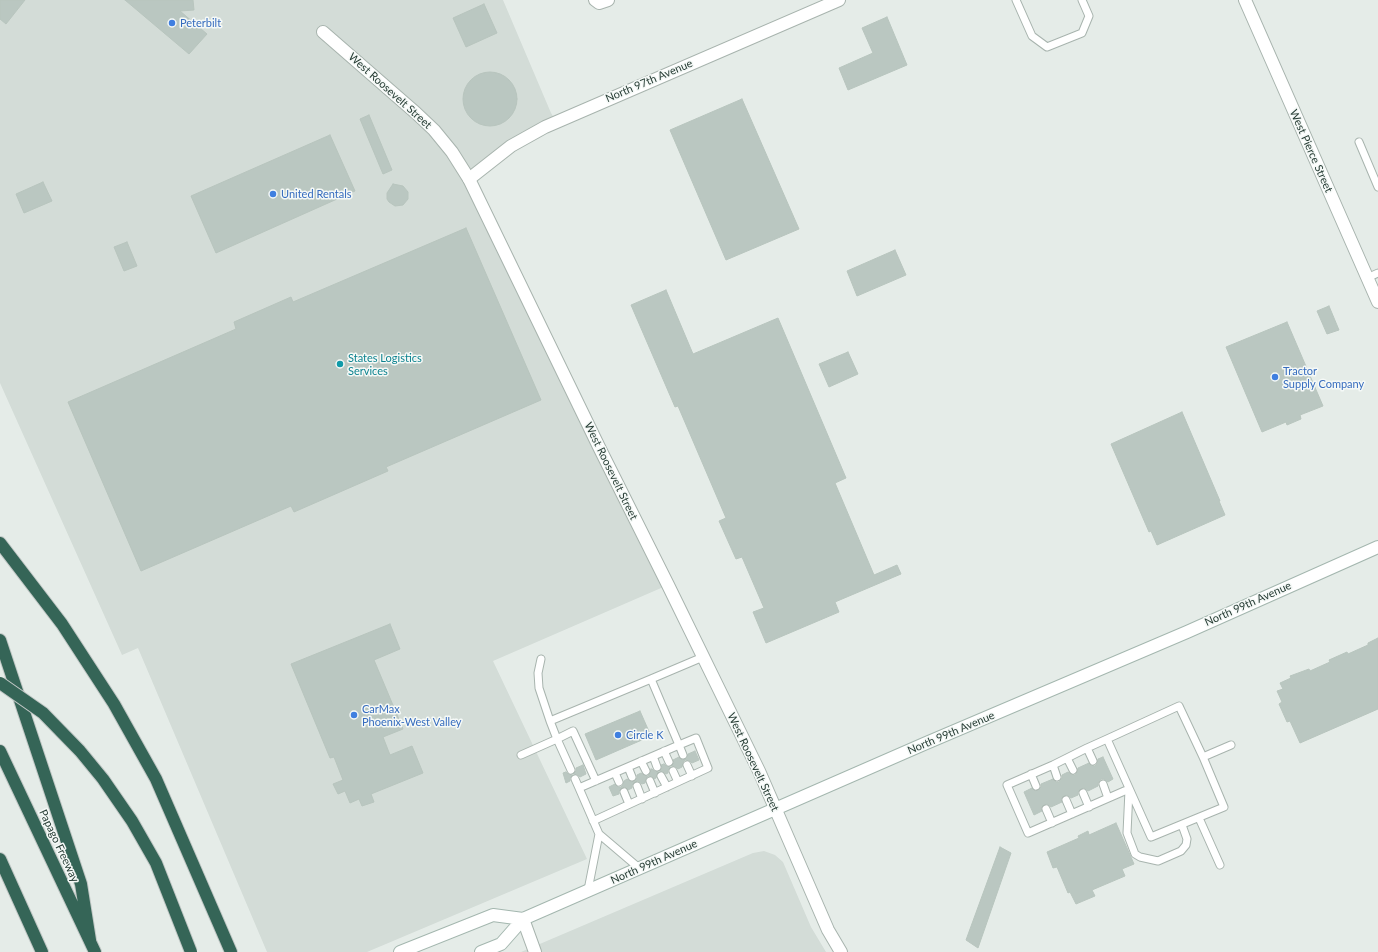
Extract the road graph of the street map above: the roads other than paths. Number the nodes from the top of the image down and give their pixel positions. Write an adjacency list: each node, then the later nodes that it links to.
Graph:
1 (595, 0): 2 (street)
2 (608, 0)
3 (839, 0): 9 (street, North 97th Avenue)
4 (1016, 0): 5 (lane)
5 (1082, 0)
6 (1245, 0): 11 (street, West Pierce Street)
7 (323, 32): 9 (street, West Roosevelt Street)
8 (1359, 142): 10 (lane)
9 (469, 179): 16 (street, West Roosevelt Street)
10 (1378, 187)
11 (1373, 276): 12 (street, West Pierce Street)
12 (1378, 302)
13 (0, 543): 86 (highway)
14 (1378, 547): 69 (street, North 99th Avenue)
15 (0, 640): 82 (highway)
16 (703, 657): 18 (lane); 69 (street, West Roosevelt Street)
17 (541, 659): 20 (lane)
18 (651, 679): 20 (lane); 23 (lane)
19 (0, 683): 85 (highway, bridge)
20 (550, 721): 21 (lane)
21 (556, 739): 28 (lane); 40 (lane); 51 (lane)
22 (1107, 739): 25 (lane); 31 (lane); 60 (lane)
23 (679, 745): 26 (lane); 30 (lane); 47 (lane)
24 (1231, 745): 31 (lane)
25 (1087, 748): 32 (lane); 34 (lane)
26 (664, 751): 29 (lane); 35 (lane)
27 (0, 752): 82 (highway, Papago Freeway)
28 (521, 755)
29 (653, 756): 33 (lane); 38 (lane)
30 (683, 756)
31 (1203, 757): 72 (lane)
32 (1067, 758): 37 (lane); 41 (lane)
33 (641, 761): 39 (lane); 42 (lane)
34 (1093, 761)
35 (668, 762)
36 (687, 765): 47 (lane)
37 (1053, 765): 45 (lane); 49 (lane)
38 (657, 766)
39 (628, 767): 44 (lane); 48 (lane)
40 (571, 770)
41 (1073, 770)
42 (646, 771)
43 (673, 771): 54 (lane)
44 (615, 773): 51 (lane); 53 (lane)
45 (1031, 774): 57 (lane); 74 (lane)
46 (661, 776): 58 (lane)
47 (692, 776): 54 (lane)
48 (632, 777)
49 (1057, 777)
50 (575, 779): 59 (lane)
51 (596, 781): 59 (lane)
52 (650, 781): 62 (lane)
53 (619, 782)
54 (678, 782): 58 (lane)
55 (1103, 784): 64 (lane)
56 (637, 786): 65 (lane)
57 (1036, 786)
58 (667, 787): 62 (lane)
59 (579, 788): 73 (lane)
60 (1129, 789): 64 (lane); 75 (lane); 75 (lane)
61 (624, 792): 67 (lane)
62 (655, 792): 65 (lane)
63 (1083, 793): 68 (lane)
64 (1108, 798): 68 (lane)
65 (642, 799): 67 (lane)
66 (1066, 800): 71 (lane)
67 (629, 804): 73 (lane)
68 (1089, 807): 71 (lane)
69 (775, 809): 79 (street, North 99th Avenue); 90 (street, West Roosevelt Street)
70 (1046, 809): 74 (lane)
71 (1072, 814): 74 (lane)
72 (1199, 818): 75 (lane); 78 (lane)
73 (593, 821): 76 (lane)
74 (1052, 823)
75 (1182, 825)
76 (599, 834): 79 (lane); 80 (lane)
77 (0, 859): 83 (highway)
78 (1220, 865)
79 (639, 868): 80 (street, North 99th Avenue)
80 (588, 890): 81 (street, North 99th Avenue)
81 (523, 919): 87 (street); 88 (street, North 99th Avenue); 89 (street)
82 (90, 940): 84 (highway, Papago Freeway)
83 (42, 952)
84 (95, 952)
85 (191, 952)
86 (231, 952)
87 (400, 952)
88 (481, 952)
89 (535, 952)
90 (841, 952)

